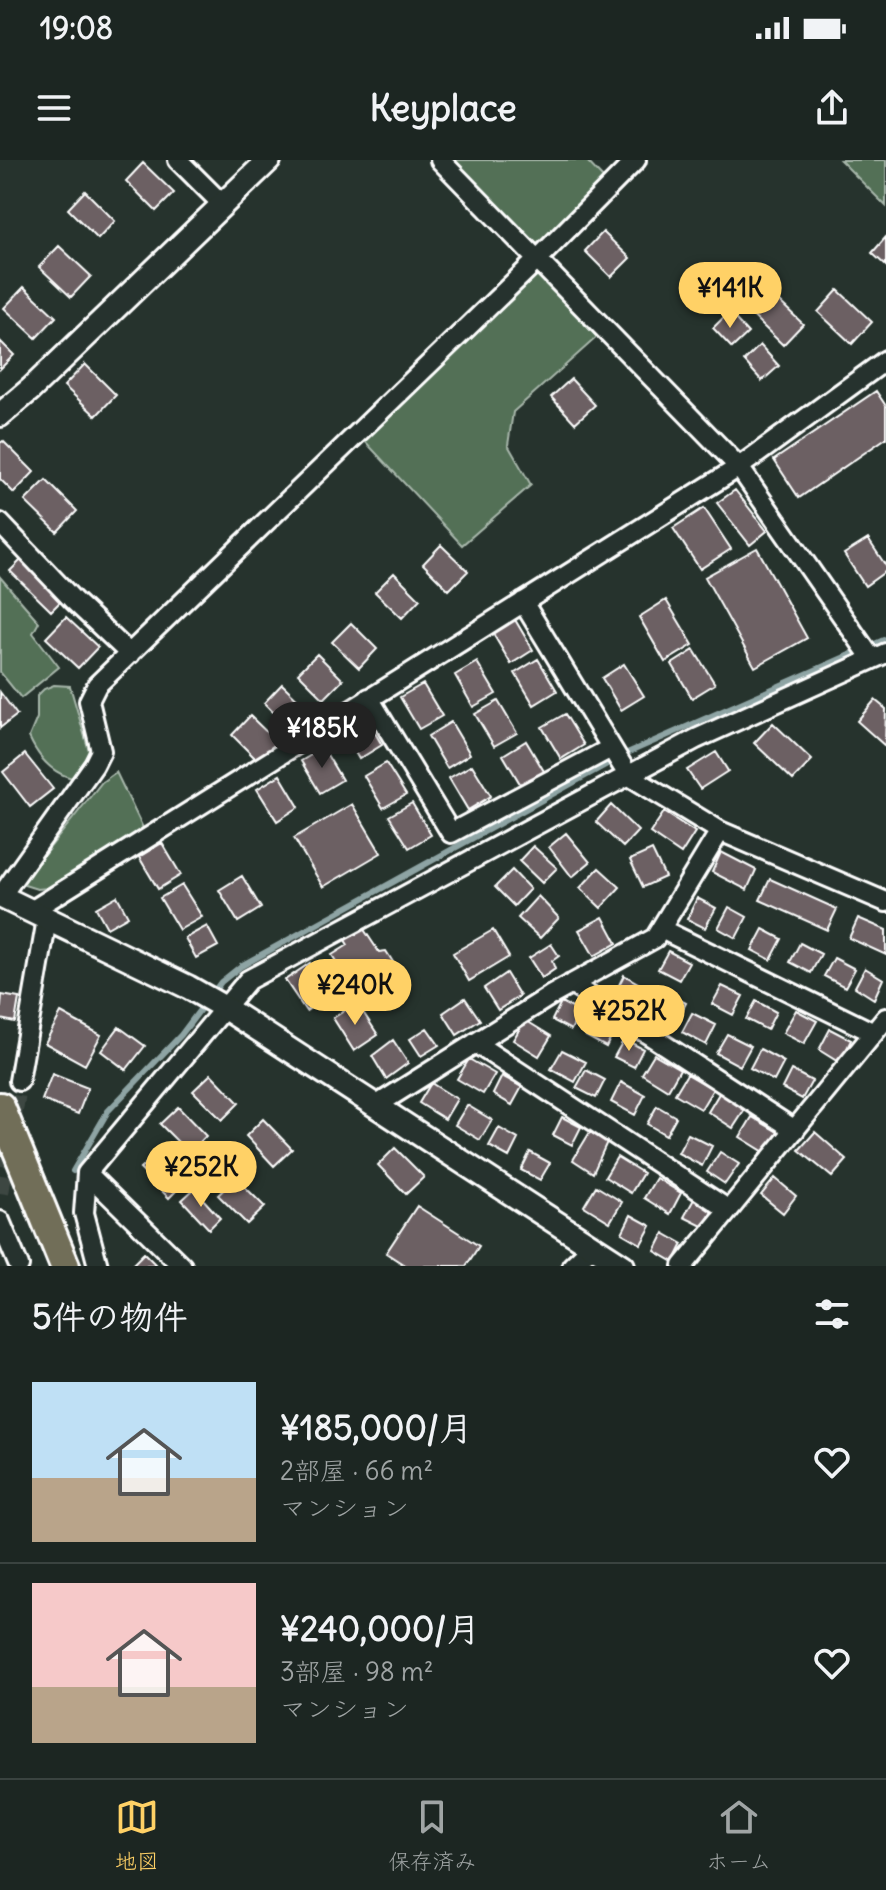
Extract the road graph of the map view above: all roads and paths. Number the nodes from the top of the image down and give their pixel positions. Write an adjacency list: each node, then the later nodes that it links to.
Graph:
1 (178, 160): 5 (street)
2 (269, 160): 5 (street)
3 (440, 160): 6 (street)
4 (636, 160): 6 (street)
5 (223, 205): 8 (street)
6 (536, 261): 9 (street); 12 (street)
7 (886, 360): 9 (street)
8 (0, 415)
9 (739, 467): 11 (street); 13 (street)
10 (0, 523): 12 (street)
11 (523, 602): 14 (street); 15 (street)
12 (130, 654): 18 (street)
13 (879, 656): 16 (street)
14 (369, 698): 15 (street); 20 (street)
15 (611, 748): 16 (street)
16 (628, 775): 17 (street); 23 (street)
17 (720, 831): 19 (street); 21 (street)
18 (0, 896): 20 (street)
19 (884, 900)
20 (39, 915): 23 (street); 26 (street)
21 (661, 929): 22 (street); 24 (street)
22 (571, 984): 25 (street); 29 (street)
23 (225, 1008): 27 (street); 30 (street)
24 (880, 1026): 29 (street)
25 (475, 1043): 27 (street); 31 (street)
26 (19, 1081)
27 (377, 1105): 33 (street)
28 (0, 1107): 35 (main road)
29 (795, 1130): 31 (street)
30 (87, 1173): 36 (street); 37 (street)
31 (729, 1210): 40 (street)
32 (0, 1221): 34 (street)
33 (592, 1247): 38 (street); 39 (street)
34 (19, 1266)
35 (65, 1266)
36 (98, 1266)
37 (182, 1266)
38 (572, 1266)
39 (623, 1266)
40 (683, 1266)

